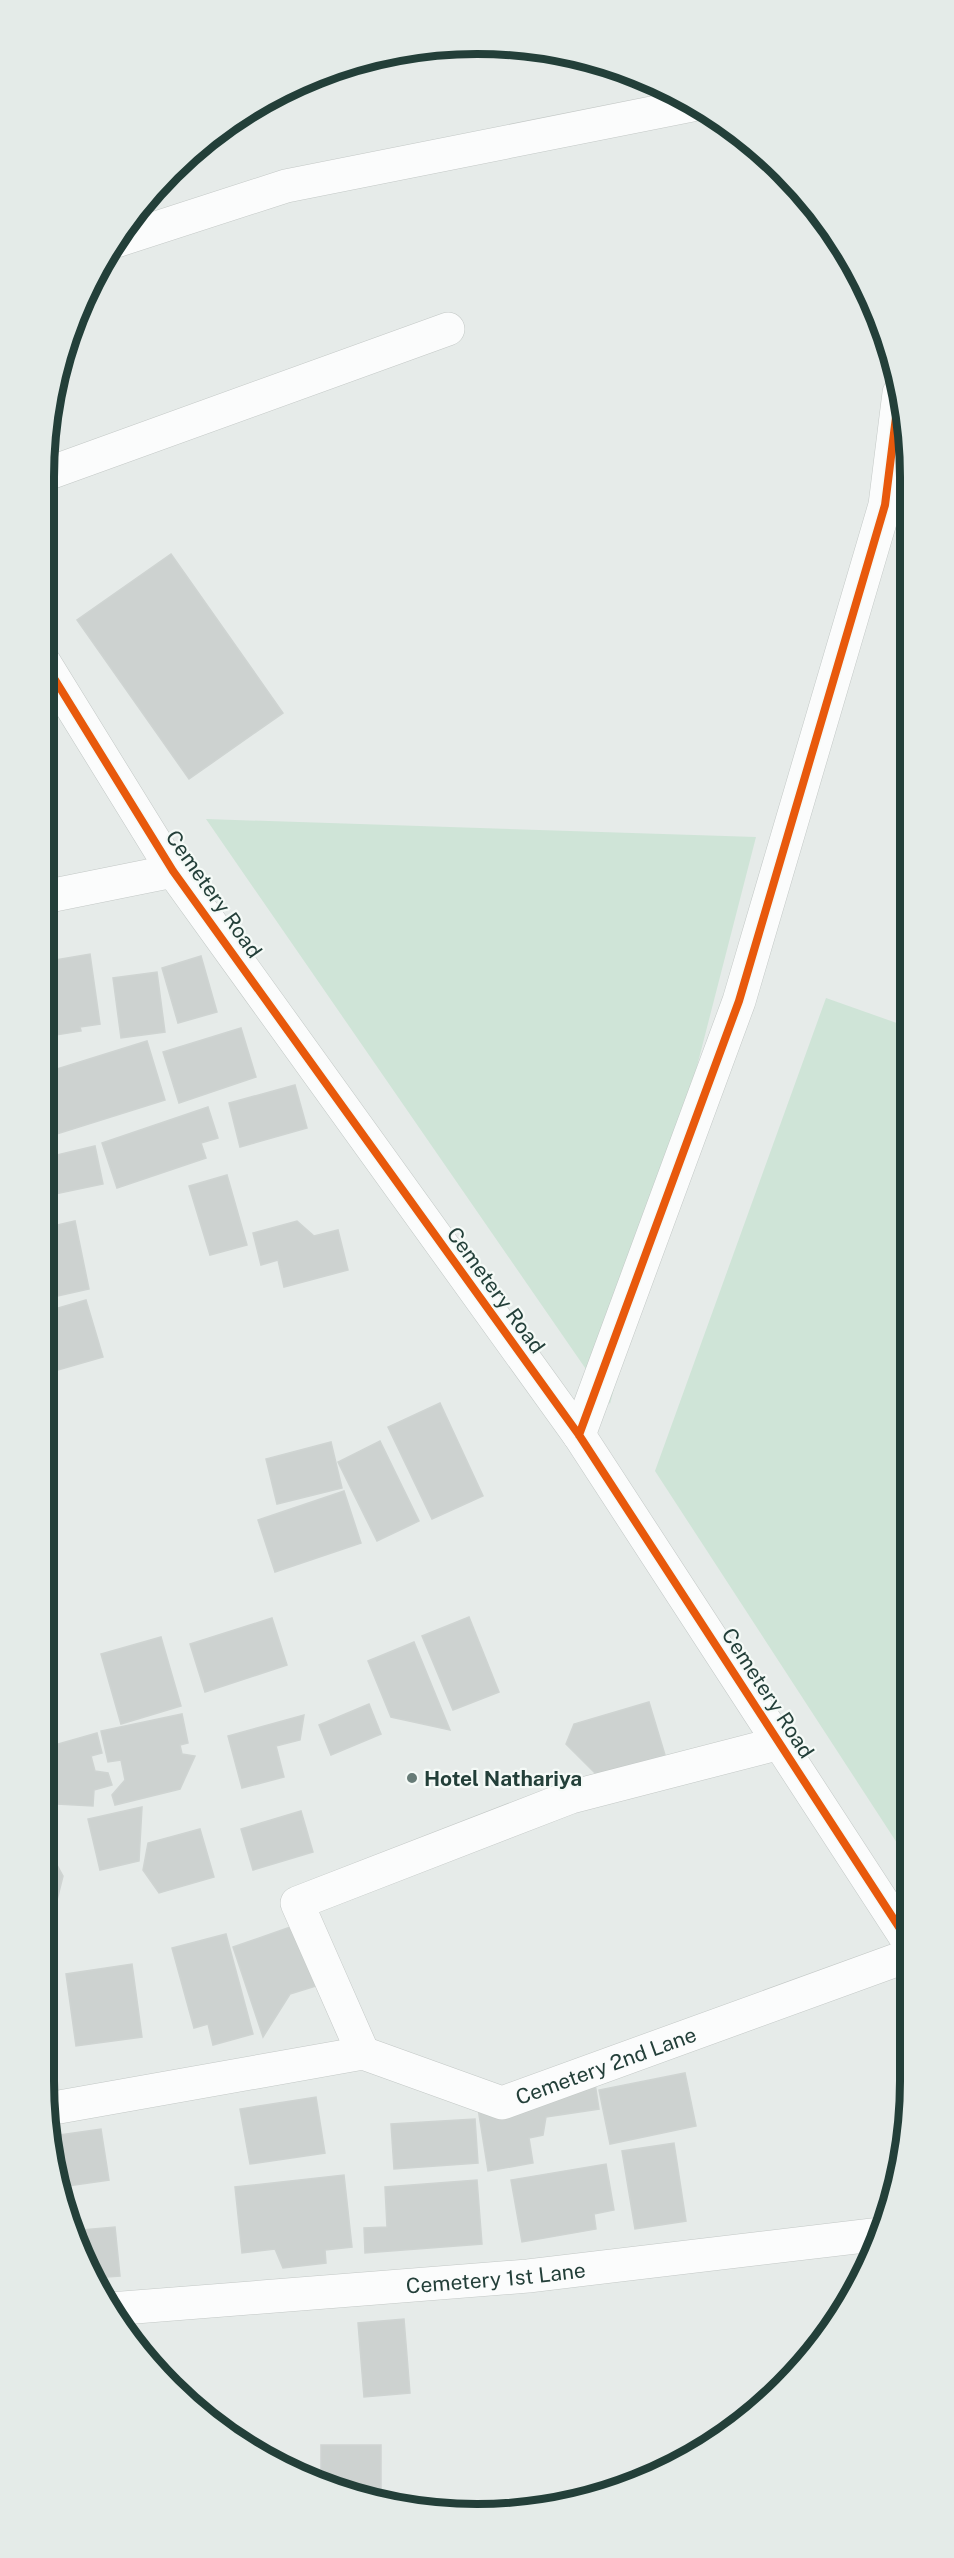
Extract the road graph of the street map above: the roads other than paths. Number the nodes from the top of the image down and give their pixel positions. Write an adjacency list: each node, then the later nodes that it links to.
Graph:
1 (681, 107): 2 (street)
2 (129, 237)
3 (448, 329): 5 (street)
4 (898, 439): 6 (street)
5 (54, 472)
6 (896, 513): 10 (street)
7 (54, 678): 8 (street, Cemetery Road)
8 (173, 871): 9 (street); 10 (street, Cemetery Road)
9 (54, 895)
10 (579, 1436): 11 (street, Cemetery Road)
11 (780, 1743): 12 (street, Cemetery Road); 14 (street)
12 (900, 1929)
13 (900, 1959): 14 (street, Cemetery 2nd Lane)
14 (363, 2053): 15 (street, Cemetery 2nd Lane)
15 (55, 2108)
16 (871, 2235): 17 (street, Cemetery 1st Lane)
17 (120, 2308)

